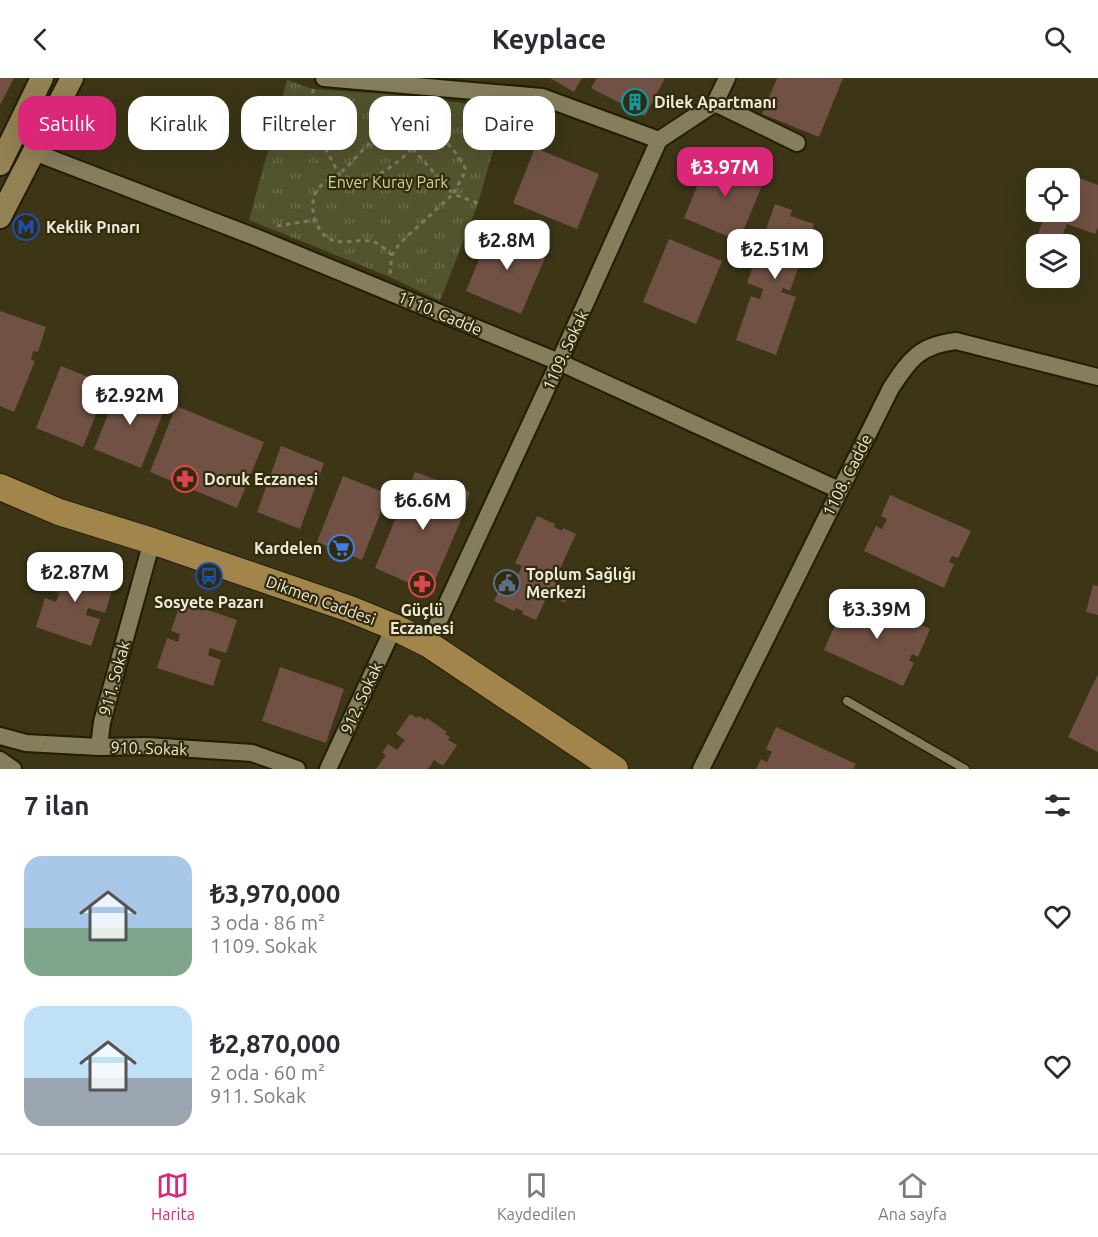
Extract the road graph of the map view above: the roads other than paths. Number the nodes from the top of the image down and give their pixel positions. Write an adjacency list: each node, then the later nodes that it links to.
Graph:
1 (42, 78): 8 (main road)
2 (72, 78): 10 (main road)
3 (727, 78): 6 (street)
4 (425, 82): 5 (street); 7 (street)
5 (318, 83)
6 (715, 103): 7 (street); 9 (street)
7 (659, 140): 13 (street, 1109. Sokak)
8 (12, 142): 10 (main road); 11 (main road)
9 (797, 143)
10 (34, 152): 12 (main road); 13 (street, 1110. Cadde)
11 (0, 165)
12 (0, 217)
13 (559, 362): 16 (street, 1110. Cadde); 19 (street, 1109. Sokak)
14 (1098, 377): 16 (street, 1108. Cadde)
15 (0, 487): 17 (main road, Dikmen Caddesi)
16 (839, 490): 28 (street, 1108. Cadde)
17 (152, 541): 18 (main road, Dikmen Caddesi); 22 (street, 911. Sokak)
18 (394, 627): 19 (main road, Dikmen Caddesi); 26 (street, 912. Sokak)
19 (428, 644): 27 (main road, Dikmen Caddesi)
20 (847, 701): 29 (lane)
21 (0, 736): 22 (street, 910. Sokak)
22 (99, 747): 25 (street, 910. Sokak)
23 (0, 760): 24 (street)
24 (12, 769)
25 (297, 769)
26 (328, 769)
27 (615, 769)
28 (701, 769)
29 (965, 769)

